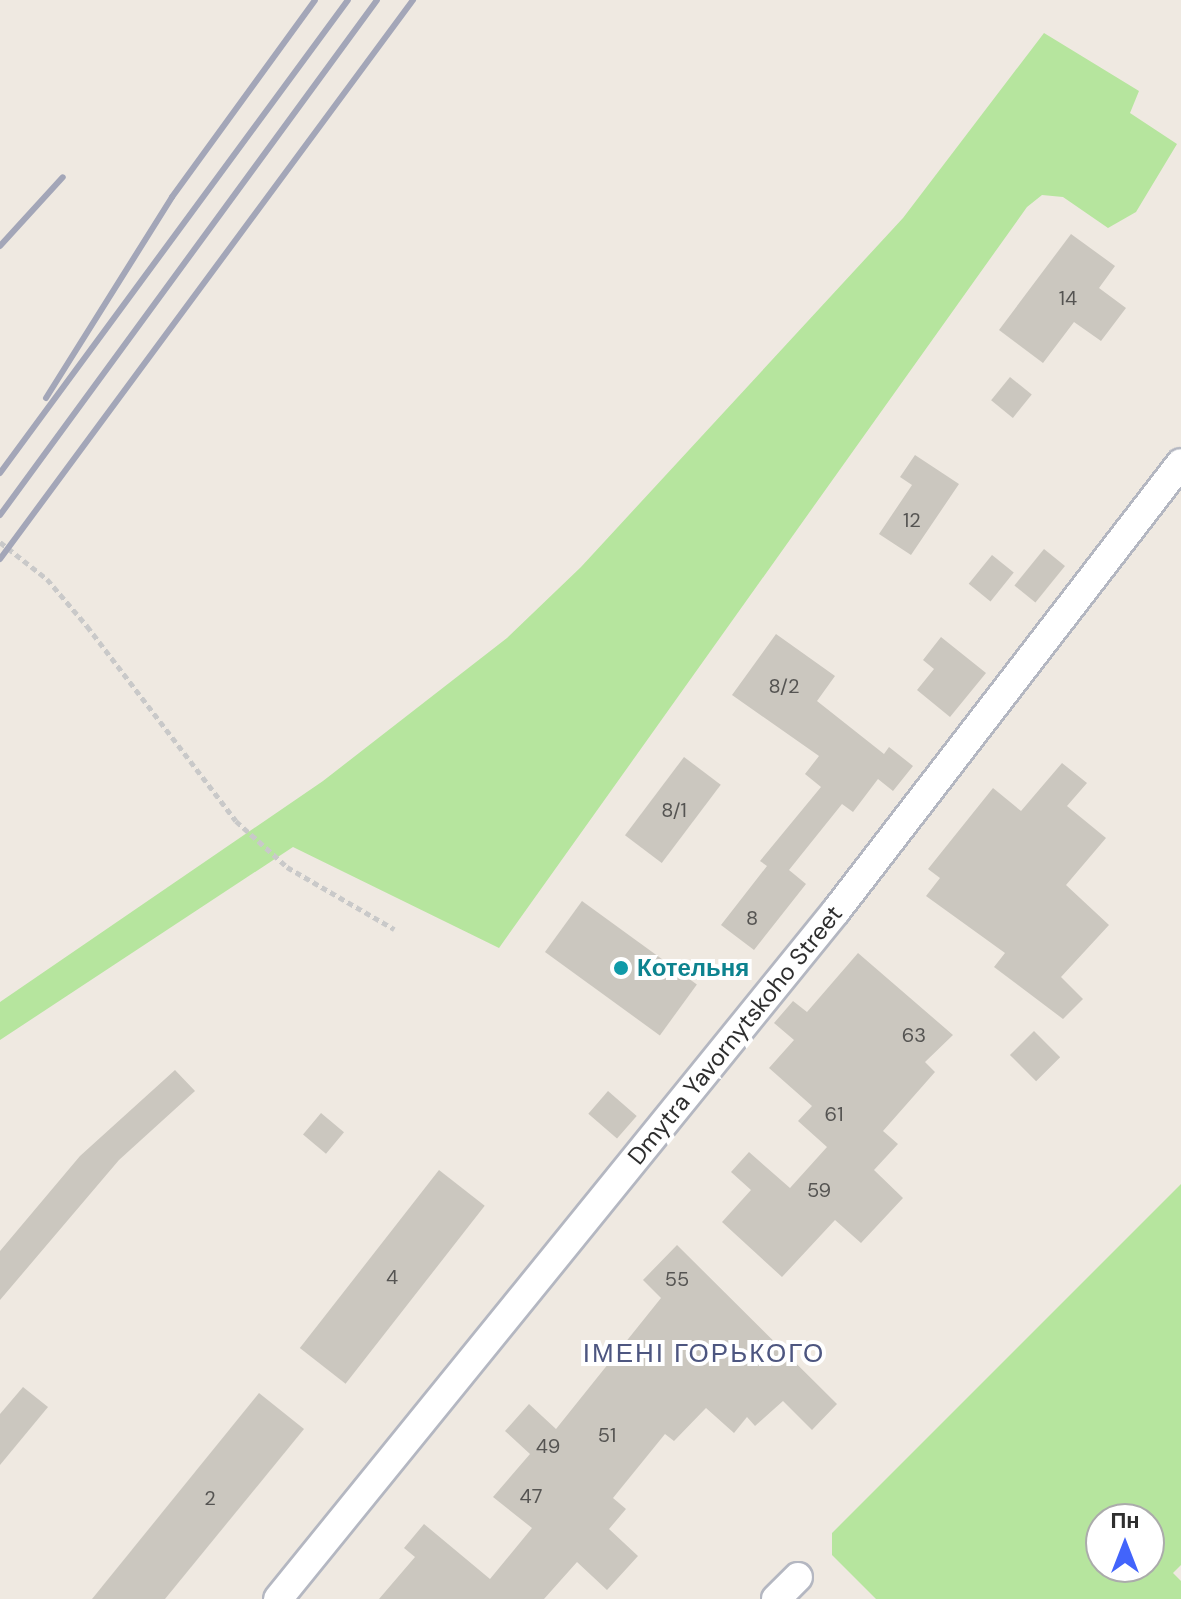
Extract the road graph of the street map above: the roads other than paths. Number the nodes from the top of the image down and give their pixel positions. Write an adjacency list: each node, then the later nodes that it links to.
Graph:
1 (1181, 463): 3 (street, Dmytra Yavornytskoho Street)
2 (798, 1577): 4 (street)
3 (278, 1599)
4 (776, 1599)

